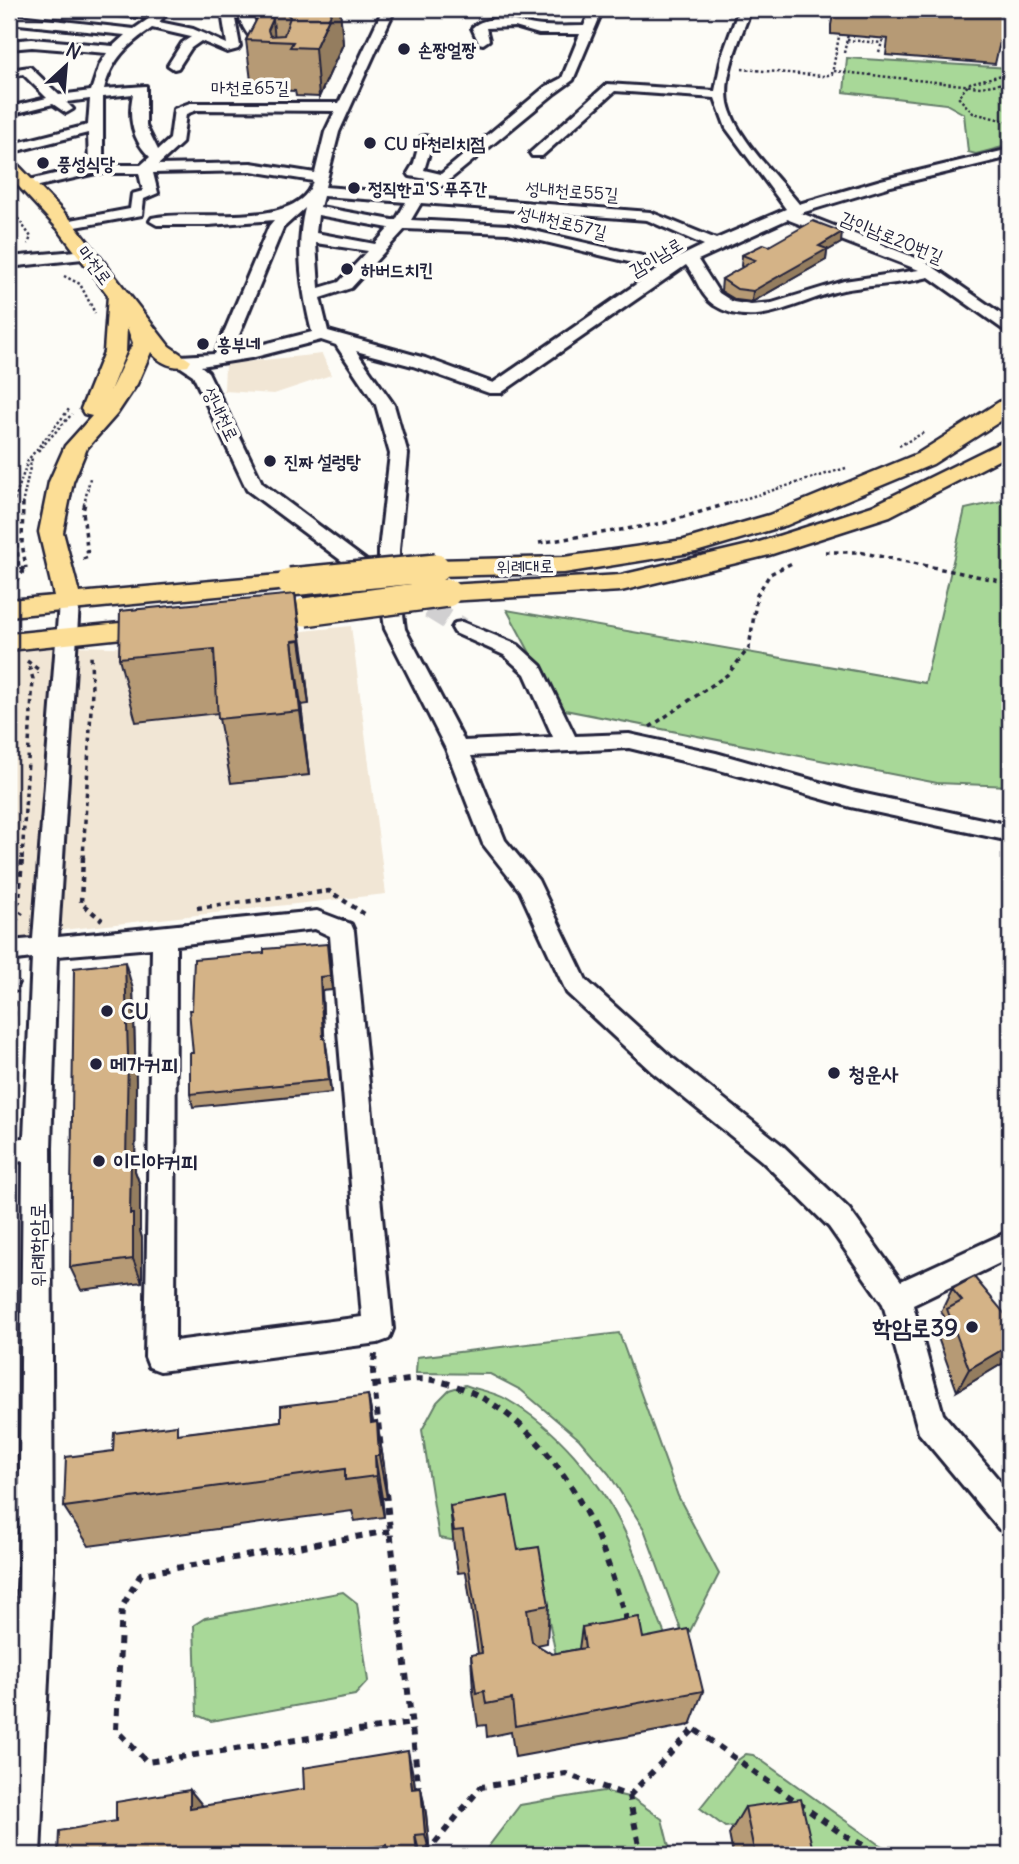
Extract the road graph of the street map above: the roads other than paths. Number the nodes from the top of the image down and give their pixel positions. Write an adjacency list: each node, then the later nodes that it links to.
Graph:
1 (98, 9): 6 (street)
2 (232, 9): 12 (street)
3 (244, 9): 16 (street)
4 (389, 9): 24 (street)
5 (597, 9): 10 (street)
6 (163, 12): 9 (street)
7 (739, 14): 21 (street)
8 (9, 19): 11 (street)
9 (150, 24): 11 (street); 12 (street)
10 (588, 30): 13 (street); 36 (street)
11 (137, 33): 15 (street)
12 (199, 37): 17 (street)
13 (483, 40)
14 (9, 43): 15 (street)
15 (115, 50): 20 (street)
16 (281, 58)
17 (174, 65)
18 (9, 74): 22 (street)
19 (278, 90): 23 (street)
20 (98, 93): 22 (street); 27 (street); 32 (street)
21 (722, 95): 30 (street); 41 (street)
22 (57, 99): 25 (street); 26 (street)
23 (269, 106): 24 (street, 마천로65길); 32 (street, 마천로65길)
24 (344, 107): 38 (street)
25 (9, 111)
26 (68, 112)
27 (94, 127): 29 (street); 34 (street)
28 (426, 140): 36 (street)
29 (9, 149)
30 (537, 153)
31 (1010, 153): 41 (street, 감이남로)
32 (158, 157): 35 (street, 마천로65길)
33 (9, 166): 37 (main road, 마천로)
34 (96, 169): 35 (street); 37 (street)
35 (145, 169): 38 (street, 성내천로55길); 45 (street)
36 (442, 178): 39 (street)
37 (26, 185): 45 (main road, 마천로)
38 (319, 185): 39 (street, 성내천로55길); 40 (street); 42 (street)
39 (418, 200): 44 (street); 47 (street, 성내천로55길)
40 (313, 210): 44 (street, 성내천로57길); 46 (street)
41 (793, 211): 47 (street, 감이남로); 53 (street, 감이남로20번길)
42 (290, 214): 43 (street); 59 (street)
43 (157, 221)
44 (402, 223): 48 (street); 52 (street, 성내천로57길)
45 (65, 225): 49 (main road, 마천로)
46 (310, 237): 48 (street); 54 (street)
47 (716, 245): 50 (street, 감이남로)
48 (380, 248): 54 (street)
49 (87, 255): 51 (street); 55 (main road, 마천로)
50 (688, 259): 52 (street, 감이남로); 53 (street)
51 (9, 262)
52 (671, 267): 58 (street, 감이남로)
53 (932, 272): 56 (street, 감이남로20번길)
54 (311, 296): 57 (street)
55 (125, 304): 60 (main road, 마천로); 64 (main road)
56 (1010, 327)
57 (321, 334): 58 (street); 59 (street, 성내천로)
58 (342, 342): 72 (street)
59 (222, 357): 60 (street, 성내천로)
60 (180, 361): 63 (street, 성내천로)
61 (1010, 405): 64 (main road, 위례대로, bridge)
62 (1010, 445): 66 (main road, 위례대로, bridge)
63 (361, 566)
64 (69, 603): 65 (main road, 위례대로); 69 (street, 위례학암로)
65 (9, 608)
66 (279, 615)
67 (187, 624): 69 (main road)
68 (462, 628): 71 (street)
69 (67, 636): 70 (main road); 75 (street, 위례학암로)
70 (9, 642)
71 (567, 743): 72 (street); 73 (street)
72 (457, 749): 79 (street)
73 (1010, 834)
74 (164, 937): 74 (street); 75 (street)
75 (46, 947): 76 (street); 77 (street, 위례학암로)
76 (9, 951)
77 (23, 1149): 81 (street, 위례학암로)
78 (1010, 1244): 79 (street)
79 (897, 1298): 80 (street)
80 (1010, 1518)
81 (18, 1735): 82 (street, 위례학암로)
82 (21, 1855)

